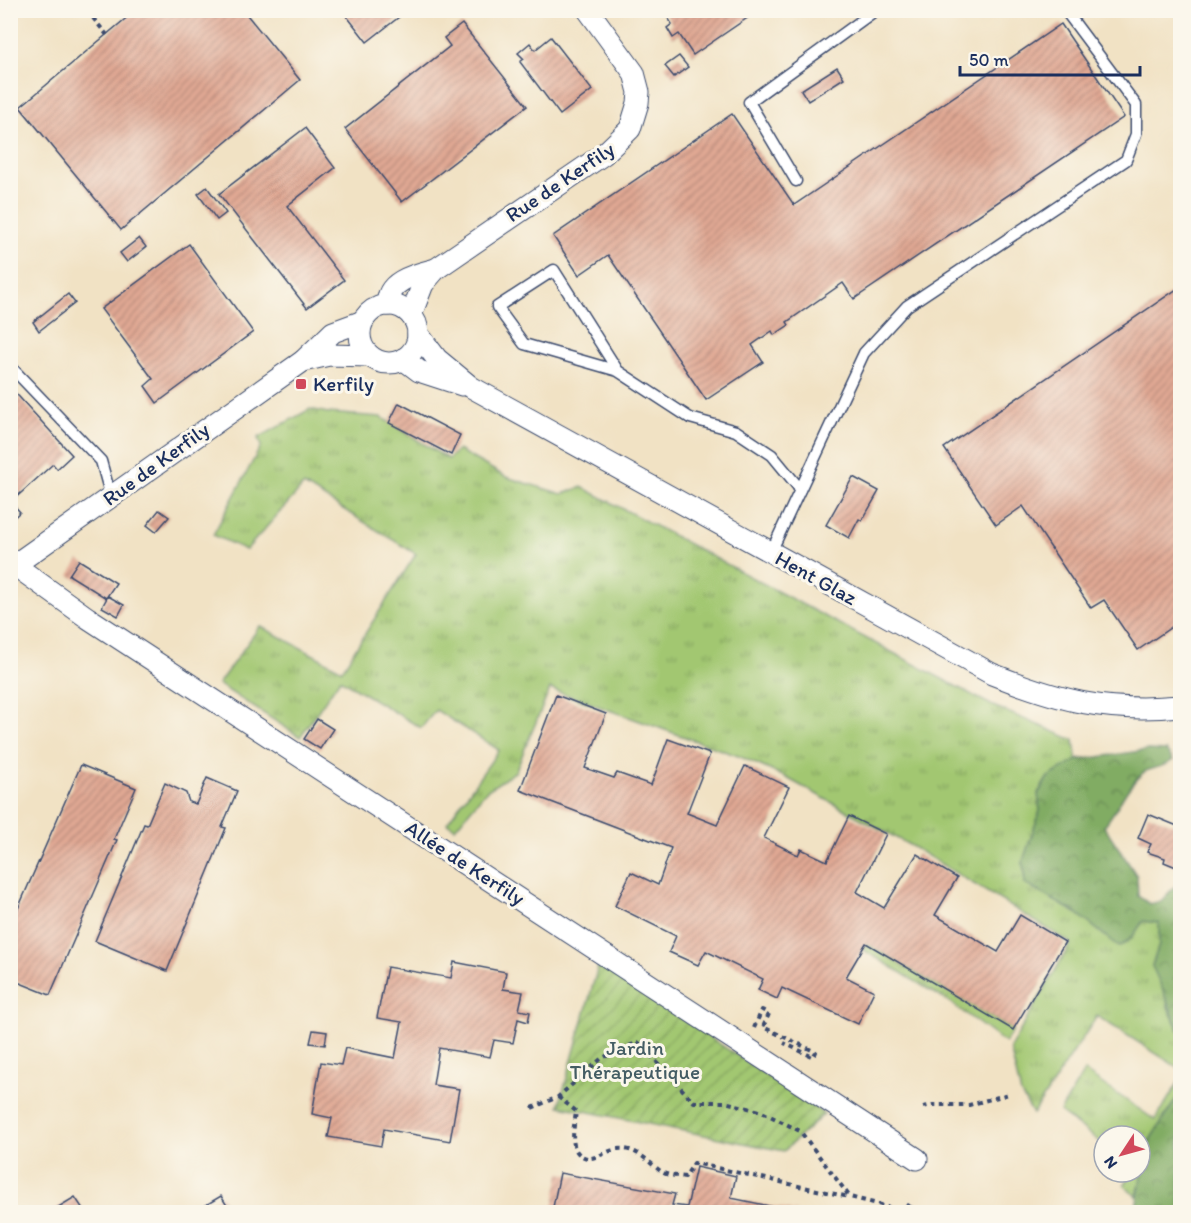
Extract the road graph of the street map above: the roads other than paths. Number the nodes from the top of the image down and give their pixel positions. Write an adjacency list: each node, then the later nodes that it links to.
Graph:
1 (588, 10): 5 (street, Rue de Kerfily)
2 (876, 10): 4 (lane)
3 (1065, 10): 15 (lane)
4 (796, 181)
5 (436, 269): 6 (street, Rue de Kerfily); 8 (street, Rue de Kerfily)
6 (387, 305): 7 (street); 8 (street)
7 (363, 321): 9 (street); 11 (street, Rue de Kerfily)
8 (414, 324): 10 (street); 14 (street, Hent Glaz)
9 (370, 356): 10 (street); 11 (street, Rue de Kerfily)
10 (403, 359): 14 (street, Hent Glaz)
11 (303, 361): 16 (street, Rue de Kerfily)
12 (10, 366): 16 (lane)
13 (618, 371): 13 (lane); 15 (lane)
14 (471, 387): 17 (street, Hent Glaz)
15 (800, 489): 17 (lane)
16 (111, 496): 18 (street, Rue de Kerfily)
17 (771, 552): 19 (street, Hent Glaz)
18 (12, 565): 20 (street, Allée de Kerfily)
19 (1180, 706)
20 (917, 1158)

